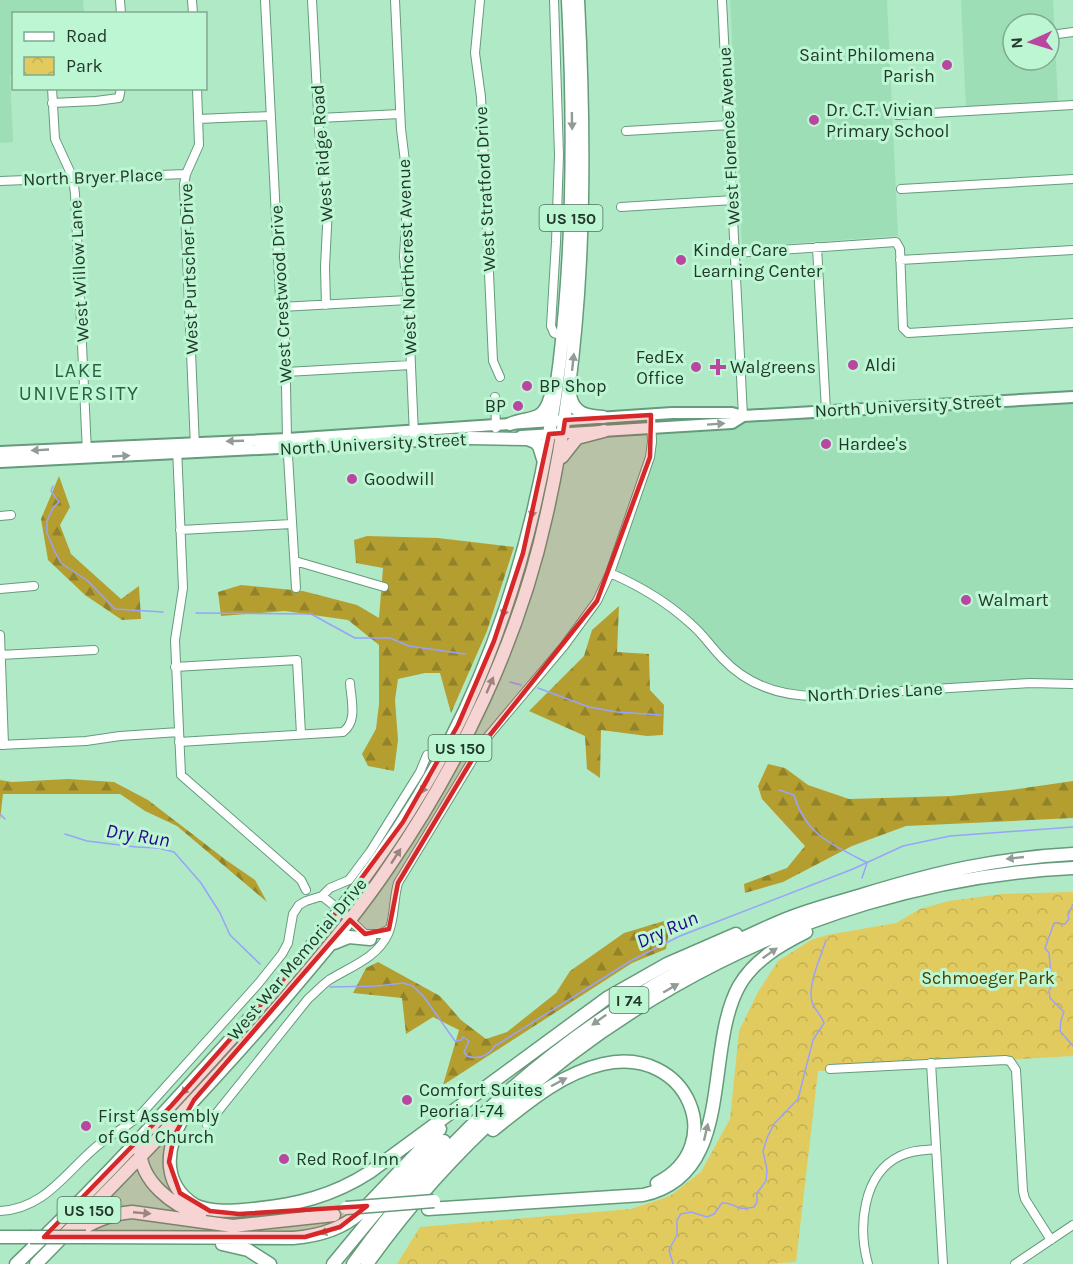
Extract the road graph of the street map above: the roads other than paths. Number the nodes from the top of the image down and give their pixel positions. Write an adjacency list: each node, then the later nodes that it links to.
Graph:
1 (265, 0): 18 (street, West Crestwood Drive)
2 (312, 0): 19 (street, West Ridge Road)
3 (394, 0): 16 (street, West Northcrest Avenue)
4 (478, 0): 41 (street, West Stratford Drive)
5 (554, 0): 13 (street)
6 (568, 0): 12 (highway, West War Memorial Drive / US 150)
7 (578, 0): 12 (highway, West War Memorial Drive / US 150)
8 (722, 0): 21 (street, West Florence Avenue)
9 (52, 90): 14 (street, West Willow Lane)
10 (121, 90): 14 (street)
11 (197, 90): 20 (street, West Purtscher Drive)
12 (577, 93): 13 (street); 38 (highway, West War Memorial Drive / US 150, one-way to 38); 42 (highway, West War Memorial Drive / US 150, one-way to 12)
13 (558, 94): 38 (street)
14 (52, 103): 24 (street, West Willow Lane)
15 (1073, 105): 17 (street)
16 (400, 114): 19 (street); 34 (street, West Northcrest Avenue)
17 (897, 115)
18 (271, 116): 20 (street); 36 (street, West Crestwood Drive)
19 (319, 118): 35 (street, West Ridge Road)
20 (198, 119): 23 (street, West Purtscher Drive)
21 (729, 125): 22 (street); 28 (street, West Florence Avenue)
22 (626, 131)
23 (186, 174): 24 (street, North Bryer Place); 62 (street, West Purtscher Drive)
24 (73, 177): 26 (street, North Bryer Place); 65 (street, West Willow Lane)
25 (1073, 178): 27 (street)
26 (0, 181)
27 (901, 189)
28 (733, 200): 29 (street); 32 (street, West Florence Avenue)
29 (621, 207)
30 (817, 247): 32 (street); 33 (street); 45 (street)
31 (1073, 250): 33 (street)
32 (735, 253): 48 (street, West Florence Avenue)
33 (900, 260): 37 (street)
34 (408, 300): 35 (street); 39 (street, West Northcrest Avenue)
35 (326, 305): 36 (street)
36 (281, 308): 40 (street, West Crestwood Drive)
37 (1073, 323)
38 (562, 336): 51 (highway, West War Memorial Drive / US 150); 52 (highway)
39 (411, 365): 40 (street); 58 (street, West Northcrest Avenue)
40 (286, 372): 61 (street, West Crestwood Drive)
41 (500, 377)
42 (571, 383): 49 (highway); 50 (highway, West War Memorial Drive / US 150)
43 (495, 397): 53 (street)
44 (1073, 397): 45 (main road, North University Street)
45 (826, 411): 48 (main road, North University Street)
46 (702, 412): 47 (main road, North University Street); 48 (main road, North University Street); 54 (main road)
47 (651, 415): 49 (main road, North University Street); 54 (street)
48 (743, 416): 54 (main road, North University Street, one-way to 48)
49 (603, 417): 50 (main road, North University Street)
50 (566, 420): 51 (main road, North University Street); 56 (highway, West War Memorial Drive / US 150)
51 (551, 421): 52 (main road, North University Street); 57 (highway, West War Memorial Drive / US 150)
52 (510, 424): 53 (main road, North University Street)
53 (496, 425): 58 (main road, North University Street); 60 (street)
54 (652, 428): 55 (main road, North University Street); 74 (street)
55 (604, 431): 56 (main road, North University Street); 70 (highway)
56 (563, 433): 57 (main road, North University Street); 70 (highway, West War Memorial Drive / US 150)
57 (549, 434): 60 (main road, North University Street); 67 (highway, West War Memorial Drive / US 150)
58 (414, 436): 59 (main road, North University Street); 61 (main road, North University Street)
59 (469, 438): 60 (highway)
60 (497, 438): 67 (highway)
61 (288, 444): 62 (main road, North University Street); 71 (street, West Crestwood Drive)
62 (195, 448): 63 (main road, North University Street)
63 (177, 449): 65 (main road, North University Street); 72 (street)
64 (0, 452): 65 (main road, North University Street, one-way to 64)
65 (87, 453): 66 (main road, North University Street)
66 (0, 462)
67 (543, 467): 95 (highway, West War Memorial Drive / US 150, one-way to 95)
68 (11, 515): 69 (street)
69 (0, 516)
70 (547, 516): 95 (highway, West War Memorial Drive / US 150, one-way to 70)
71 (292, 524): 72 (street); 73 (street, West Crestwood Drive)
72 (180, 530): 82 (street)
73 (295, 561): 76 (street); 77 (street, West Crestwood Drive)
74 (610, 573): 84 (street, North Dries Lane); 97 (street)
75 (34, 586): 78 (street)
76 (384, 587)
77 (296, 588)
78 (0, 589)
79 (0, 635): 81 (street)
80 (94, 650): 81 (street)
81 (1, 655): 88 (street)
82 (175, 667): 85 (street); 86 (street)
83 (350, 683): 86 (street)
84 (1073, 684)
85 (179, 732): 87 (street); 88 (street)
86 (301, 735): 87 (street)
87 (179, 742): 93 (street)
88 (2, 745)
89 (427, 755): 94 (street)
90 (1073, 854): 96 (highway, I 74, one-way to 96)
91 (1073, 868): 92 (highway, I 74)
92 (1002, 874): 109 (highway, I 74, one-way to 92); 111 (highway, one-way to 92)
93 (306, 890)
94 (322, 896): 95 (street); 112 (street)
95 (346, 916): 98 (street); 99 (highway, West War Memorial Drive / US 150); 105 (highway, West War Memorial Drive / US 150, one-way to 105)
96 (779, 922): 100 (highway); 104 (highway, I 74, one-way to 104)
97 (389, 929): 98 (street); 98 (street)
98 (371, 940): 99 (highway); 106 (street)
99 (330, 945): 103 (highway, West War Memorial Drive / US 150)
100 (579, 1017): 110 (highway); 117 (highway, one-way to 117)
101 (931, 1063): 102 (street); 107 (street); 118 (street)
102 (830, 1069)
103 (194, 1100): 108 (highway, West War Memorial Drive / US 150); 110 (highway)
104 (495, 1103): 124 (highway); 125 (highway, I 74)
105 (155, 1123): 108 (highway); 121 (highway, West War Memorial Drive / US 150)
106 (207, 1125)
107 (936, 1149): 127 (street); 128 (street)
108 (141, 1156): 113 (highway); 120 (highway, West War Memorial Drive / US 150)
109 (445, 1167): 111 (highway, one-way to 111); 126 (highway, I 74)
110 (194, 1205): 113 (highway)
111 (431, 1205): 113 (highway, bridge)
112 (0, 1211)
113 (340, 1213): 120 (highway, one-way to 113)
114 (1073, 1225): 118 (street)
115 (0, 1237): 116 (highway)
116 (27, 1240): 117 (highway, bridge); 119 (highway)
117 (82, 1240): 123 (highway)
118 (1051, 1240): 129 (street)
119 (0, 1244)
120 (51, 1249): 122 (highway, West War Memorial Drive / US 150)
121 (16, 1264)
122 (36, 1264)
123 (270, 1264)
124 (333, 1264)
125 (353, 1264)
126 (367, 1264)
127 (868, 1264)
128 (943, 1264)
129 (1015, 1264)

